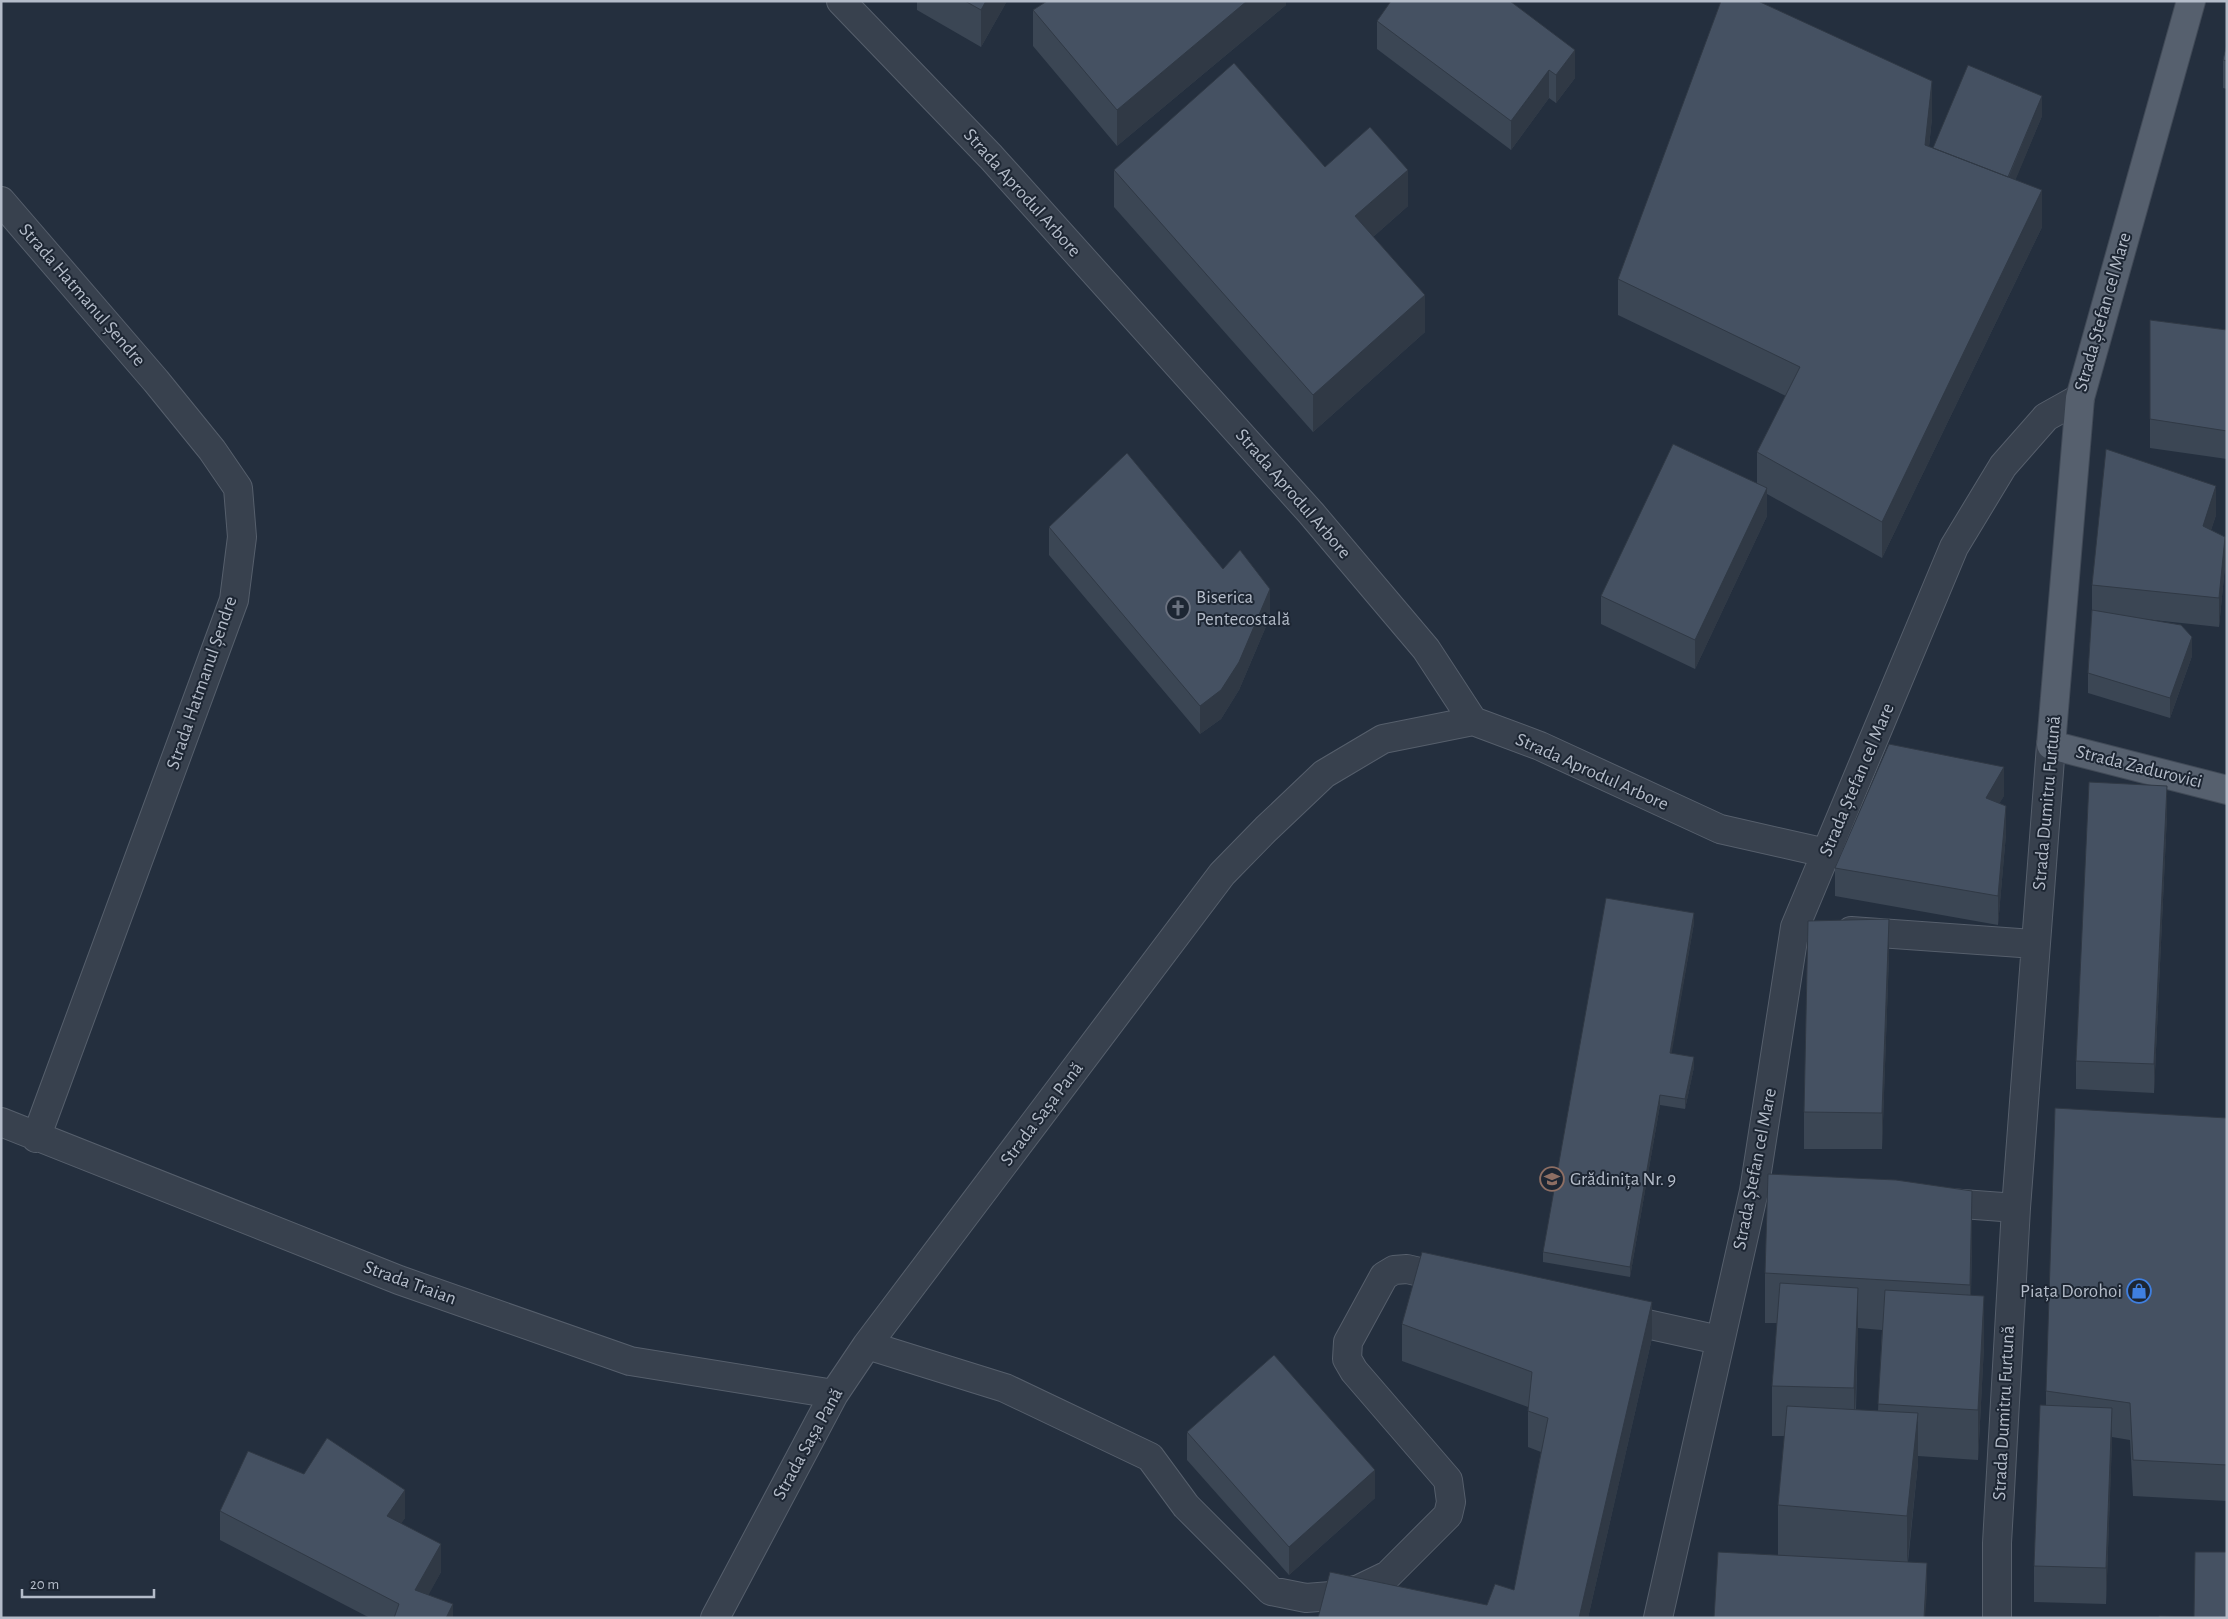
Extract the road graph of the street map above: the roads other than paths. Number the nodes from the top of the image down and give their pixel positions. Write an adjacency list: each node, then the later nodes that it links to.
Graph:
1 (841, 1): 5 (street, Strada Aprodul Arbore)
2 (2191, 1): 4 (main road, Strada Ștefan cel Mare)
3 (1, 201): 12 (street, Strada Hatmanul Șendre)
4 (2080, 398): 6 (main road, Strada Dumitru Furtună); 8 (street, Strada Ștefan cel Mare)
5 (1472, 722): 8 (street, Strada Aprodul Arbore); 20 (street, Strada Sașa Pană)
6 (2051, 745): 7 (main road, Strada Zadurovici); 10 (street, Strada Dumitru Furtună)
7 (2227, 790)
8 (1826, 853): 9 (street, Strada Ștefan cel Mare)
9 (1795, 927): 10 (street); 13 (street, Strada Ștefan cel Mare)
10 (2035, 944): 16 (street, Strada Dumitru Furtună)
11 (1, 1122): 12 (street, Strada Traian)
12 (36, 1138): 21 (street, Strada Traian)
13 (1754, 1190): 14 (street); 19 (street, Strada Ștefan cel Mare)
14 (1783, 1192)
15 (1909, 1201): 16 (street)
16 (2016, 1208): 24 (street, Strada Dumitru Furtună)
17 (1483, 1286): 20 (street)
18 (1587, 1310): 19 (street)
19 (1719, 1340): 23 (street, Strada Ștefan cel Mare)
20 (867, 1345): 21 (street, Strada Sașa Pană)
21 (834, 1394): 22 (street, Strada Sașa Pană)
22 (714, 1618)
23 (1658, 1618)
24 (1997, 1618)

